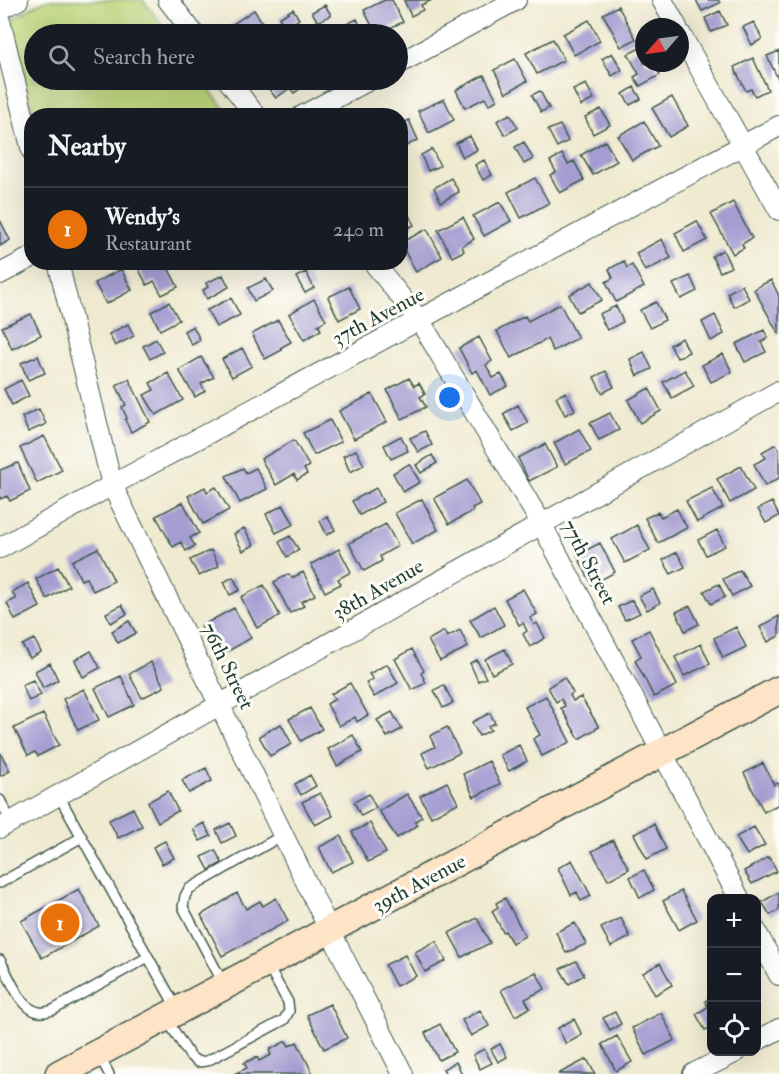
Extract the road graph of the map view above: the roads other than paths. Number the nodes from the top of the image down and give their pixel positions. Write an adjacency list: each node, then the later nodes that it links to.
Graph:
1 (18, 0): 5 (street)
2 (168, 0): 8 (street)
3 (516, 0): 10 (street)
4 (662, 0): 6 (street)
5 (0, 9)
6 (672, 18)
7 (0, 21): 15 (street)
8 (186, 24)
9 (689, 50): 17 (street)
10 (408, 59)
11 (236, 90): 13 (street)
12 (350, 90): 14 (street)
13 (250, 108)
14 (317, 108)
15 (24, 118)
16 (779, 126): 17 (street, 37th Avenue)
17 (742, 147): 18 (street); 23 (street, 37th Avenue)
18 (779, 210)
19 (24, 261): 22 (street)
20 (60, 270): 25 (street, 76th Street)
21 (379, 270): 23 (street, 77th Street)
22 (0, 274)
23 (420, 321): 25 (street, 37th Avenue); 26 (street, 77th Street)
24 (779, 391): 26 (street, 38th Avenue)
25 (112, 485): 27 (street, 37th Avenue); 29 (street, 76th Street)
26 (542, 524): 29 (street, 38th Avenue); 30 (street, 77th Street)
27 (0, 548)
28 (779, 690): 30 (main road, 39th Avenue)
29 (221, 705): 31 (street, 38th Avenue); 34 (street, 76th Street)
30 (662, 751): 37 (street, 77th Street); 38 (main road, 39th Avenue)
31 (59, 796): 33 (street, 38th Avenue); 35 (lane)
32 (0, 800): 33 (lane)
33 (6, 825)
34 (283, 835): 38 (street, 76th Street); 44 (lane)
35 (82, 837): 36 (lane); 40 (lane)
36 (0, 883)
37 (737, 894)
38 (330, 931): 42 (main road, 39th Avenue); 51 (street, 76th Street)
39 (761, 941): 43 (street)
40 (148, 957): 41 (lane); 45 (lane)
41 (0, 960)
42 (267, 964): 44 (main road, 39th Avenue); 45 (lane)
43 (779, 975)
44 (225, 987): 45 (main road, 39th Avenue)
45 (172, 1015): 49 (main road, 39th Avenue)
46 (779, 1029): 47 (street)
47 (761, 1038)
48 (728, 1056): 52 (street)
49 (104, 1064): 50 (main road, 39th Avenue)
50 (59, 1074)
51 (403, 1074)
52 (693, 1074)

